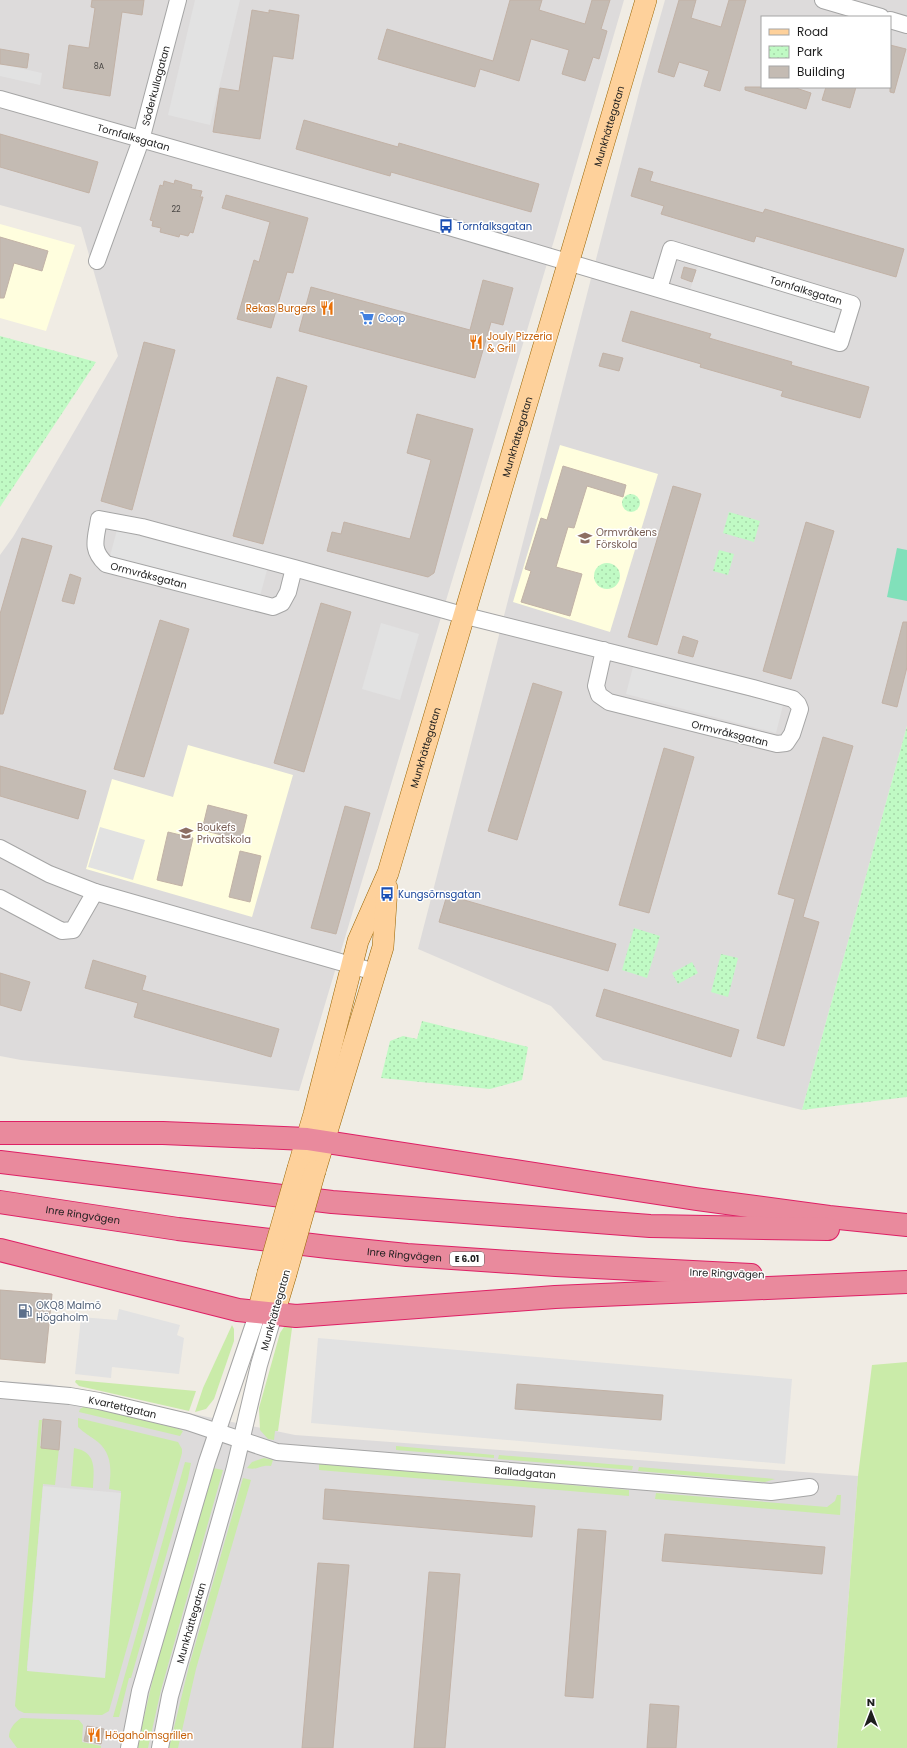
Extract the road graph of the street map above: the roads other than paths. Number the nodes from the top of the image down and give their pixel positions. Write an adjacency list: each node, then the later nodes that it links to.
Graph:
1 (178, 0): 8 (street, Söderkullagatan)
2 (646, 0): 10 (main road, Munkhättegatan)
3 (823, 0): 4 (street)
4 (877, 16)
5 (891, 20): 6 (street)
6 (907, 25)
7 (0, 100): 8 (street, Tornfalksgatan)
8 (141, 140): 9 (street, Söderkullagatan); 10 (street, Tornfalksgatan)
9 (97, 261)
10 (569, 262): 11 (street, Tornfalksgatan); 13 (main road, Munkhättegatan)
11 (659, 289): 11 (street, Tornfalksgatan)
12 (294, 568): 12 (street, Ormvråksgatan); 13 (street, Ormvråksgatan)
13 (466, 616): 14 (street, Ormvråksgatan); 16 (main road, Munkhättegatan)
14 (604, 650): 14 (street, Ormvråksgatan)
15 (0, 848): 17 (street)
16 (388, 873): 19 (main road, Munkhättegatan); 20 (main road, Munkhättegatan)
17 (95, 892): 18 (street); 19 (street)
18 (0, 898)
19 (352, 966): 20 (street); 22 (main road, Munkhättegatan)
20 (375, 972): 22 (main road, Munkhättegatan)
21 (0, 1133): 22 (highway)
22 (315, 1140): 25 (highway); 29 (main road, Munkhättegatan, bridge)
23 (0, 1162): 26 (highway)
24 (0, 1202): 28 (highway, Inre Ringvägen / E 6.01)
25 (907, 1225)
26 (907, 1231)
27 (0, 1250): 29 (highway)
28 (907, 1281): 29 (highway)
29 (266, 1313): 31 (street, Munkhättegatan); 32 (street, Munkhättegatan)
30 (0, 1390): 31 (street, Kvartettgatan)
31 (217, 1431): 32 (street, Kvartettgatan); 34 (street, Munkhättegatan)
32 (242, 1440): 33 (street, Balladgatan); 35 (street, Munkhättegatan)
33 (810, 1487)
34 (130, 1748)
35 (160, 1748)

